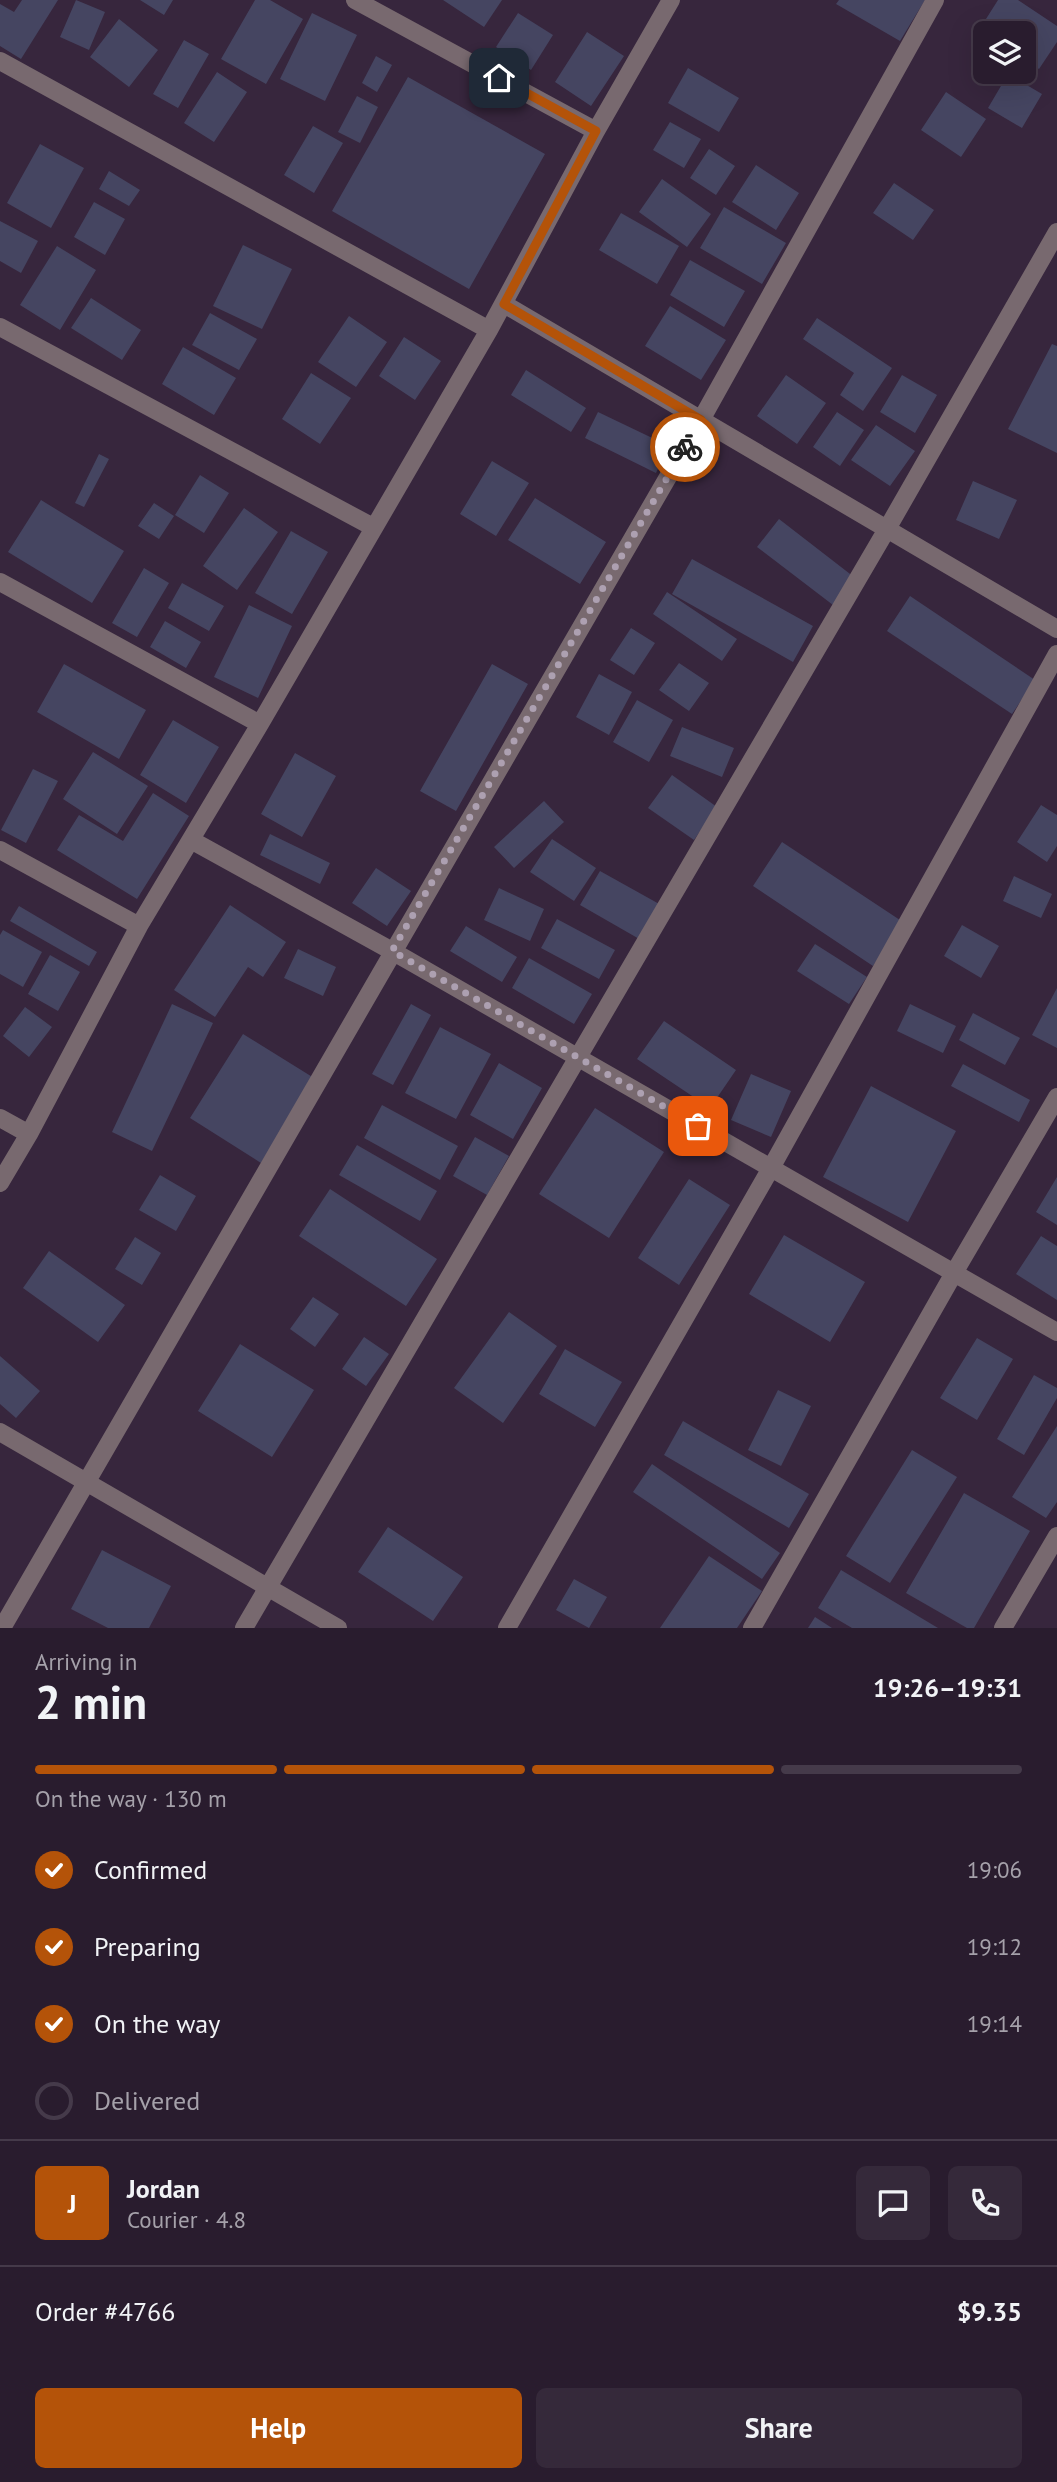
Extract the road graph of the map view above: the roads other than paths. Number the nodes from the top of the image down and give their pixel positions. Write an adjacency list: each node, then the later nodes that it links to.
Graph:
1 (355, 0): 5 (street)
2 (671, 0): 5 (street)
3 (935, 0): 10 (street)
4 (0, 61): 9 (street)
5 (596, 131): 7 (street)
6 (1057, 232): 12 (street)
7 (504, 304): 9 (street); 10 (street)
8 (0, 327): 11 (street)
9 (489, 330): 11 (street)
10 (701, 420): 12 (street); 20 (street)
11 (373, 527): 16 (street)
12 (887, 529): 14 (street); 21 (street)
13 (0, 582): 16 (street)
14 (1057, 628)
15 (1057, 654): 25 (street)
16 (260, 724): 17 (street)
17 (191, 840): 19 (street); 20 (street)
18 (0, 850): 19 (street)
19 (139, 926): 24 (street)
20 (392, 951): 21 (street); 30 (street)
21 (577, 1056): 25 (street); 32 (street)
22 (1057, 1097): 27 (street)
23 (0, 1118): 24 (street)
24 (29, 1134): 26 (street)
25 (771, 1168): 27 (street); 36 (street)
26 (0, 1183)
27 (954, 1273): 28 (street); 37 (street)
28 (1057, 1332)
29 (0, 1432): 30 (street)
30 (85, 1482): 32 (street); 33 (street)
31 (1057, 1536): 38 (street)
32 (267, 1587): 34 (street); 35 (street)
33 (2, 1628)
34 (244, 1628)
35 (338, 1628)
36 (507, 1628)
37 (752, 1628)
38 (1003, 1628)

